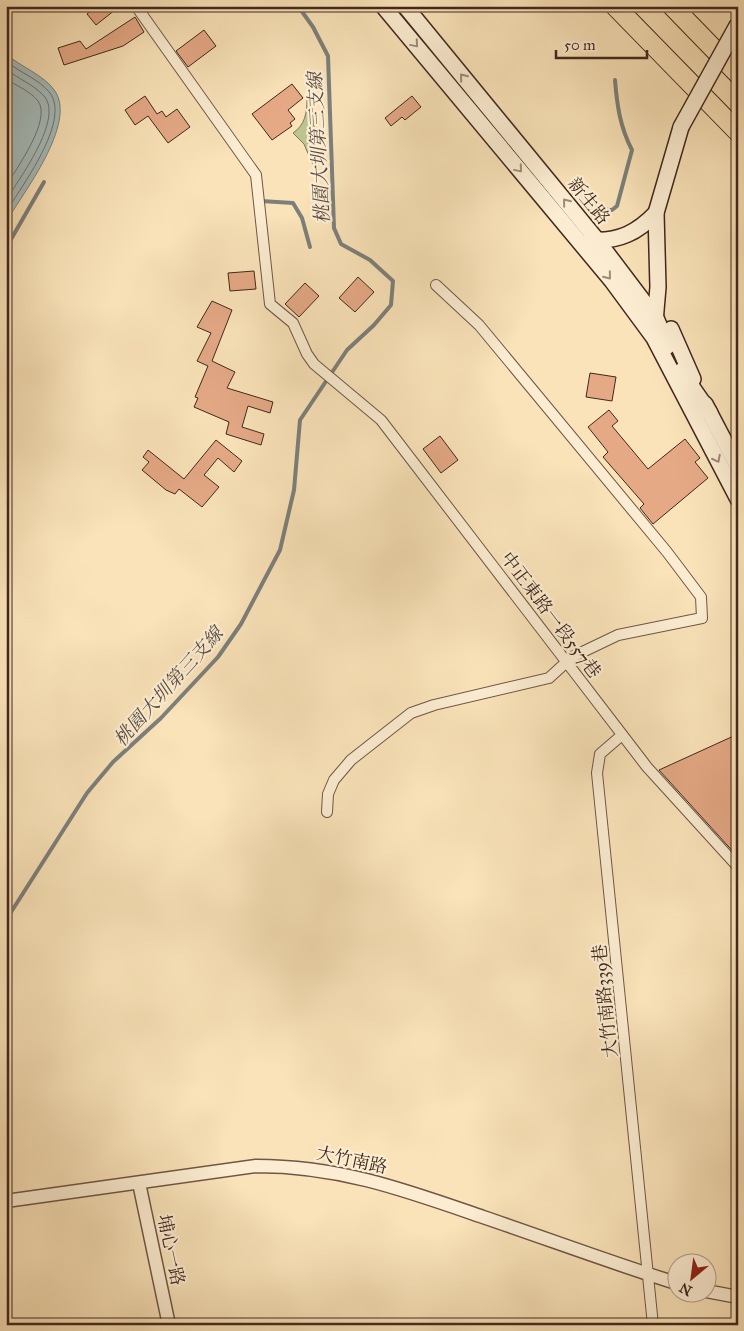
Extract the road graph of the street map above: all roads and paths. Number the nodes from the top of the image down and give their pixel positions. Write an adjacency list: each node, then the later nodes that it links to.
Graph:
1 (136, 6): 19 (street, 中正東路一段557巷)
2 (383, 6): 10 (main road, 新生路, one-way to 10)
3 (405, 6): 11 (main road, 新生路, one-way to 3)
4 (616, 6): 8 (highway)
5 (672, 6): 7 (highway)
6 (738, 24): 9 (main road, bridge)
7 (738, 74)
8 (738, 132)
9 (656, 213): 11 (main road); 13 (main road)
10 (577, 239): 11 (main road, 新生路); 15 (main road, one-way to 15)
11 (597, 240): 14 (main road)
12 (436, 285): 19 (street)
13 (658, 287): 14 (main road); 16 (main road)
14 (656, 318): 15 (main road); 16 (main road)
15 (654, 338): 18 (main road, one-way to 18)
16 (710, 413): 17 (main road)
17 (738, 467)
18 (738, 499)
19 (567, 662): 20 (street, 中正東路一段557巷); 21 (street)
20 (622, 735): 22 (street, 中正東路一段557巷); 25 (street, 大竹南路339巷)
21 (327, 812)
22 (738, 867)
23 (139, 1183): 24 (street, 大竹南路); 25 (street, 大竹南路); 29 (street, 埔心一路)
24 (6, 1201)
25 (648, 1274): 26 (street, 大竹南路); 30 (street, 大竹南路339巷)
26 (666, 1280)
27 (716, 1293): 28 (street)
28 (738, 1297)
29 (169, 1325)
30 (653, 1325)

